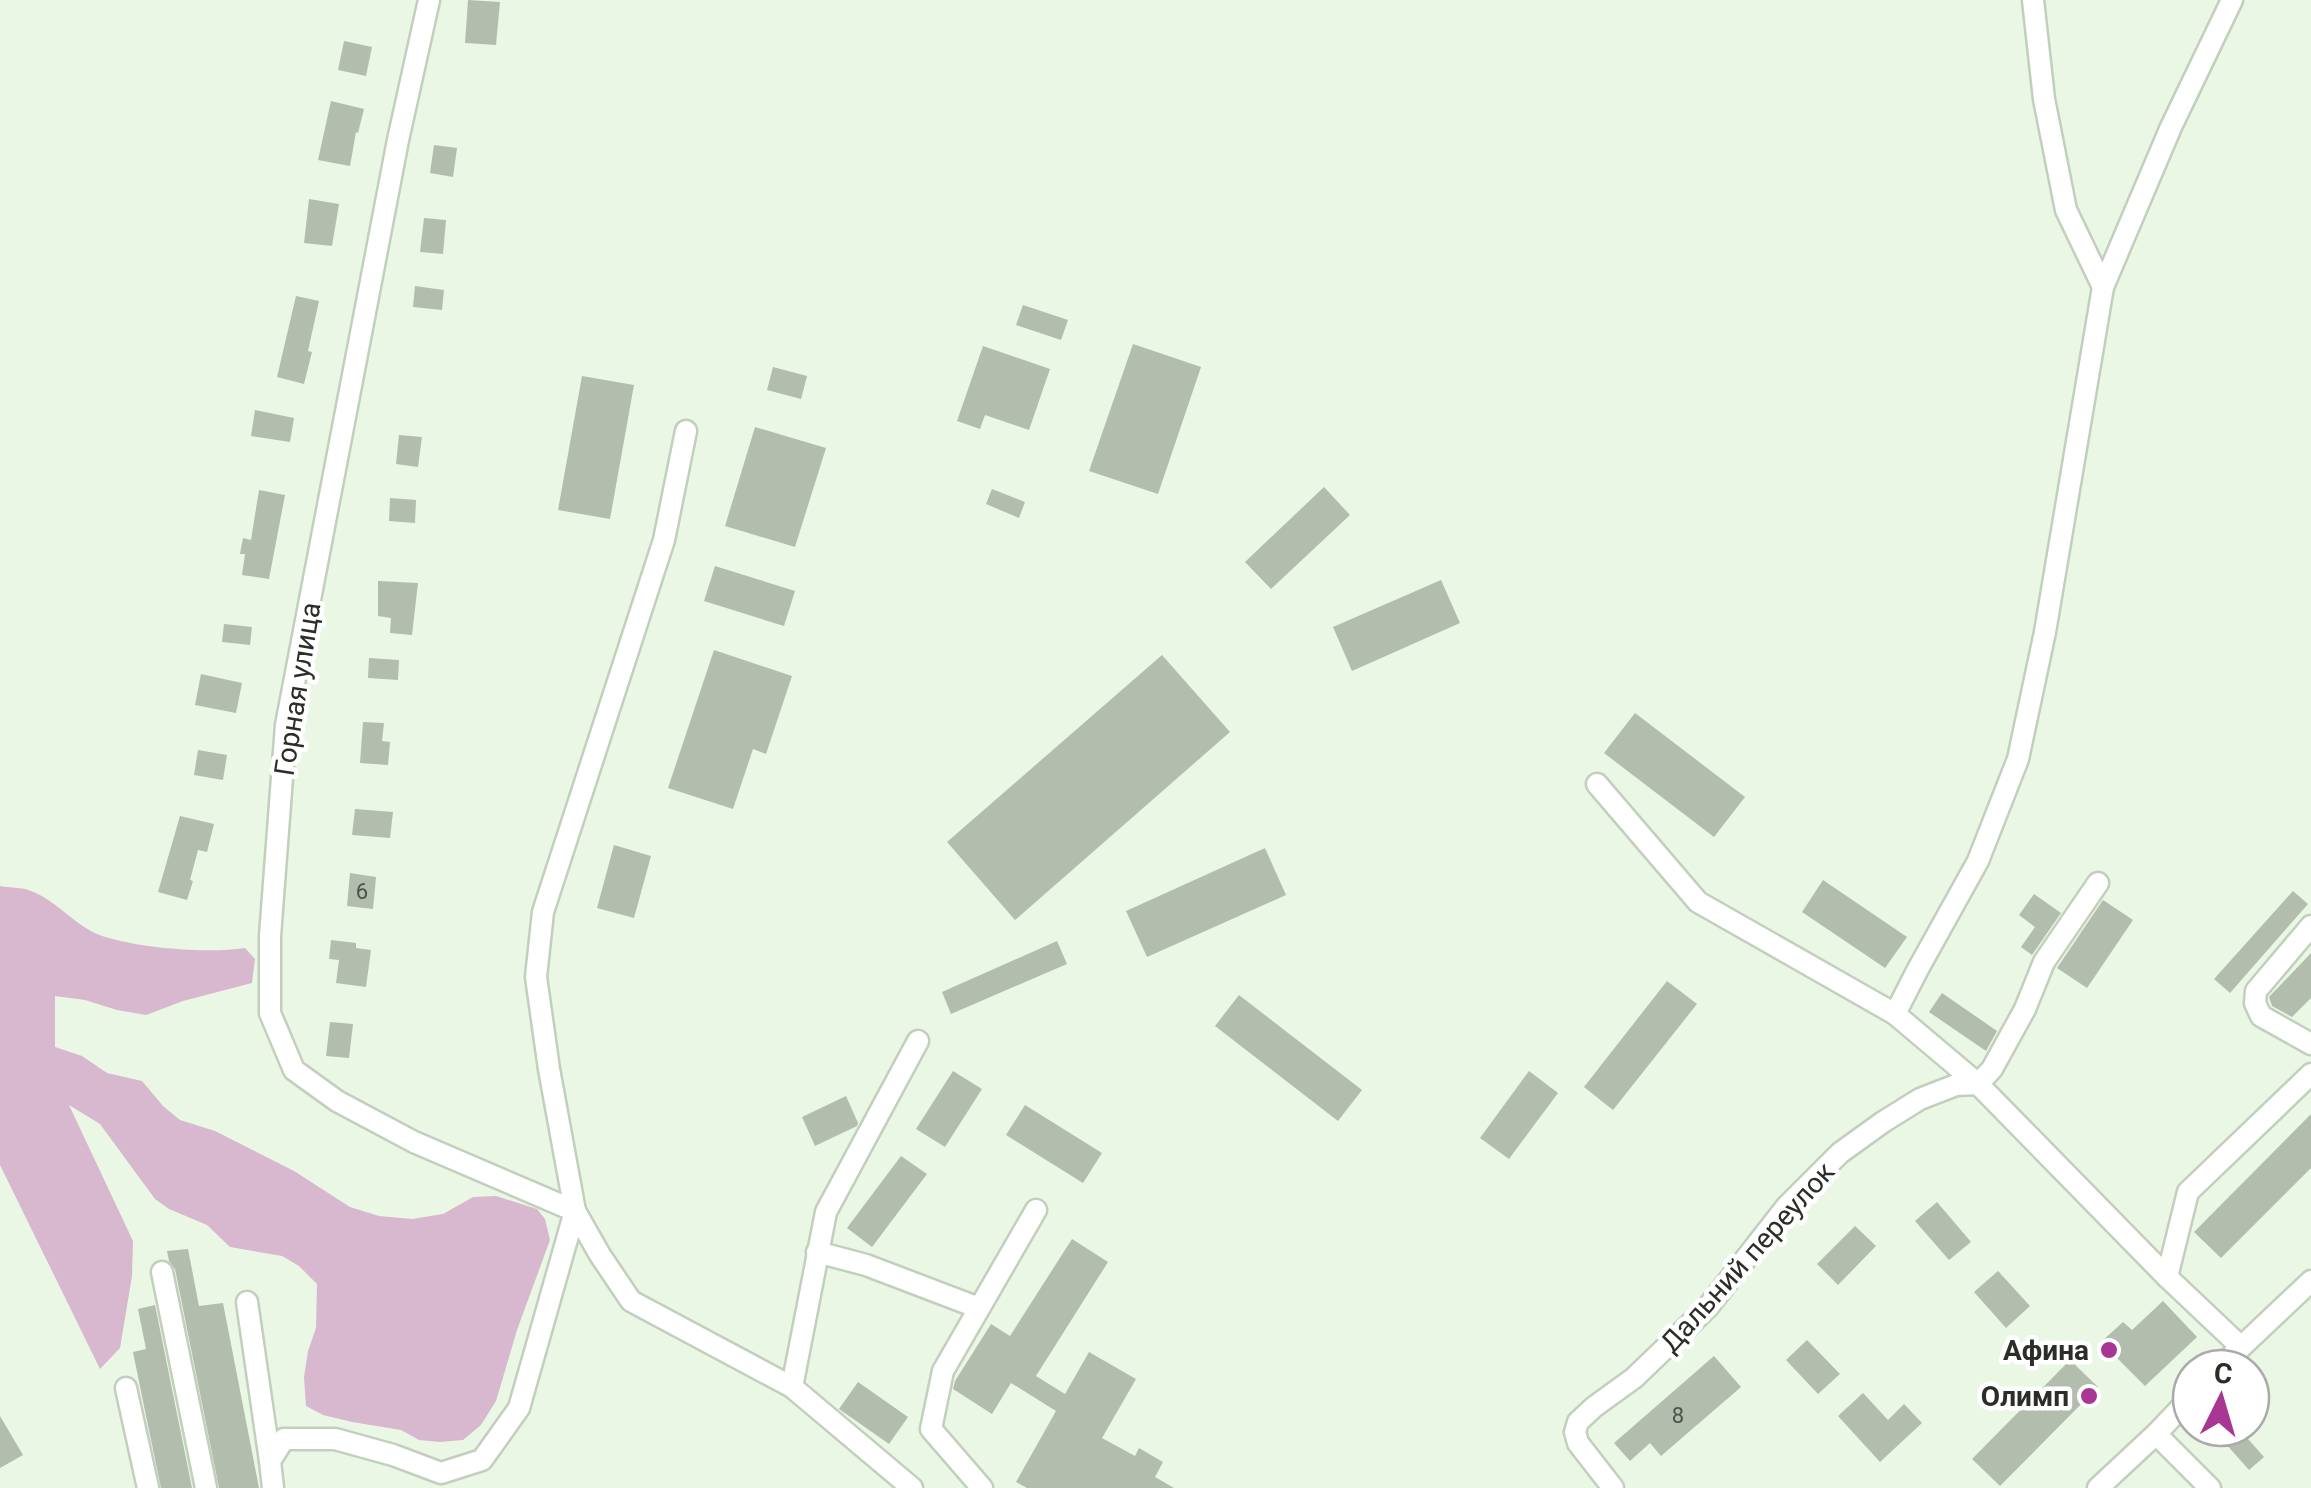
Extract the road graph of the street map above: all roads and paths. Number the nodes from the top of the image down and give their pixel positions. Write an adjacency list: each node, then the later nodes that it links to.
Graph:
1 (429, 0): 15 (street, Горная улица)
2 (2033, 0): 4 (street)
3 (2232, 0): 4 (street)
4 (2102, 287): 9 (street)
5 (686, 430): 15 (street)
6 (1598, 784): 9 (street)
7 (2098, 883): 13 (street)
8 (2311, 926): 11 (street)
9 (1895, 1014): 13 (street)
10 (918, 1041): 16 (street)
11 (2311, 1044)
12 (2311, 1074): 18 (street)
13 (1978, 1084): 18 (street); 33 (street, Дальний переулок)
14 (1036, 1210): 21 (street)
15 (574, 1211): 23 (street); 27 (street)
16 (817, 1252): 21 (street); 23 (street)
17 (162, 1272): 29 (street)
18 (2167, 1277): 22 (street)
19 (2311, 1282): 22 (street)
20 (247, 1302): 27 (street)
21 (980, 1308): 32 (street)
22 (2240, 1346)
23 (792, 1386): 31 (street)
24 (126, 1388): 28 (street)
25 (2171, 1418): 26 (street)
26 (2156, 1434): 34 (street); 35 (street)
27 (270, 1462): 30 (street)
28 (148, 1488)
29 (206, 1488)
30 (273, 1488)
31 (912, 1488)
32 (982, 1488)
33 (1612, 1488)
34 (2098, 1488)
35 (2210, 1488)

